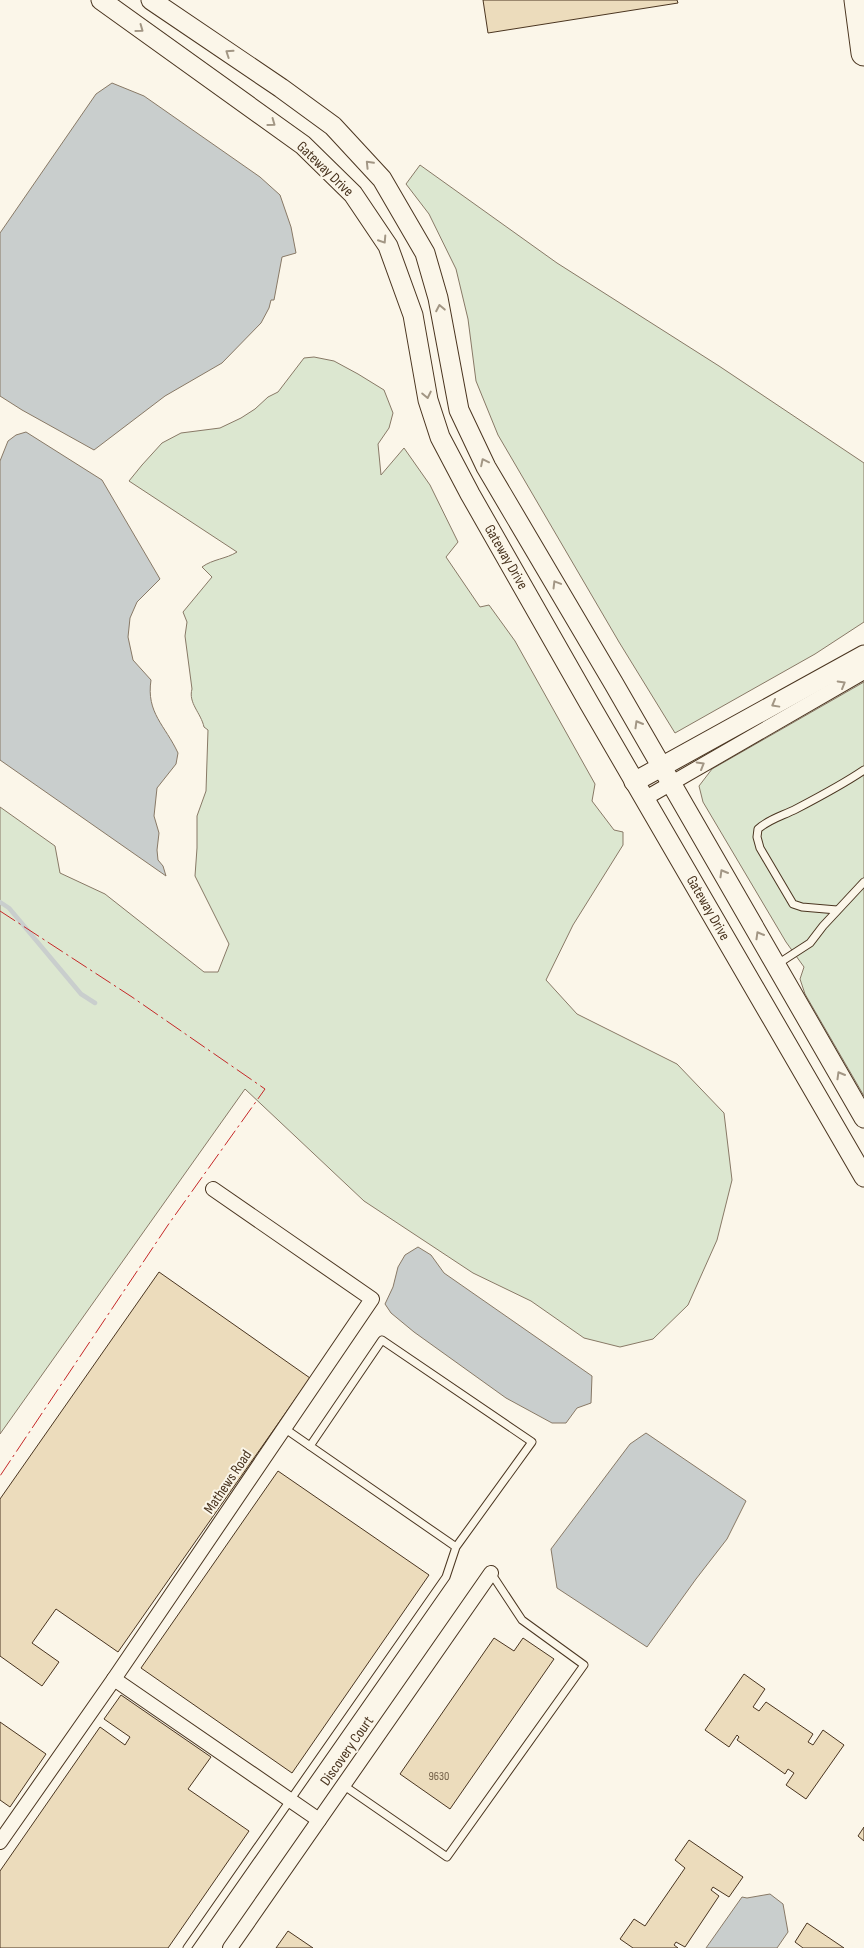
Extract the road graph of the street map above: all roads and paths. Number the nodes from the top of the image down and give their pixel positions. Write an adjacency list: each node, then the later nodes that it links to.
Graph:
1 (101, 0): 6 (street, Gateway Drive, one-way to 6)
2 (151, 0): 5 (street, Gateway Drive, one-way to 2)
3 (857, 0): 4 (highway)
4 (864, 53)
5 (251, 68): 6 (street); 7 (street, Gateway Drive, one-way to 5)
6 (233, 95): 8 (street, Gateway Drive, one-way to 8)
7 (449, 356): 8 (street); 12 (street, Gateway Drive, one-way to 7)
8 (421, 360): 13 (street, Gateway Drive, one-way to 13)
9 (864, 655): 12 (street, one-way to 12)
10 (864, 672): 12 (street, one-way to 10)
11 (864, 770): 15 (lane)
12 (667, 774): 13 (street); 16 (street, Gateway Drive, one-way to 12)
13 (639, 790): 18 (street, Gateway Drive)
14 (864, 882): 15 (lane)
15 (838, 910): 16 (lane)
16 (776, 965): 17 (street, Gateway Drive, one-way to 16)
17 (864, 1118)
18 (864, 1177)
19 (213, 1189): 20 (street, Mathews Road)
20 (284, 1428): 21 (lane); 24 (street, Mathews Road)
21 (310, 1446): 22 (lane); 22 (lane)
22 (456, 1547): 26 (lane)
23 (491, 1573): 25 (street, Discovery Court); 25 (lane)
24 (114, 1679): 26 (street); 28 (street, Mathews Road)
25 (344, 1785): 27 (street, Discovery Court)
26 (290, 1799): 27 (street); 29 (lane)
27 (319, 1820): 30 (street, Discovery Court)
28 (0, 1842)
29 (187, 1948)
30 (230, 1948)

